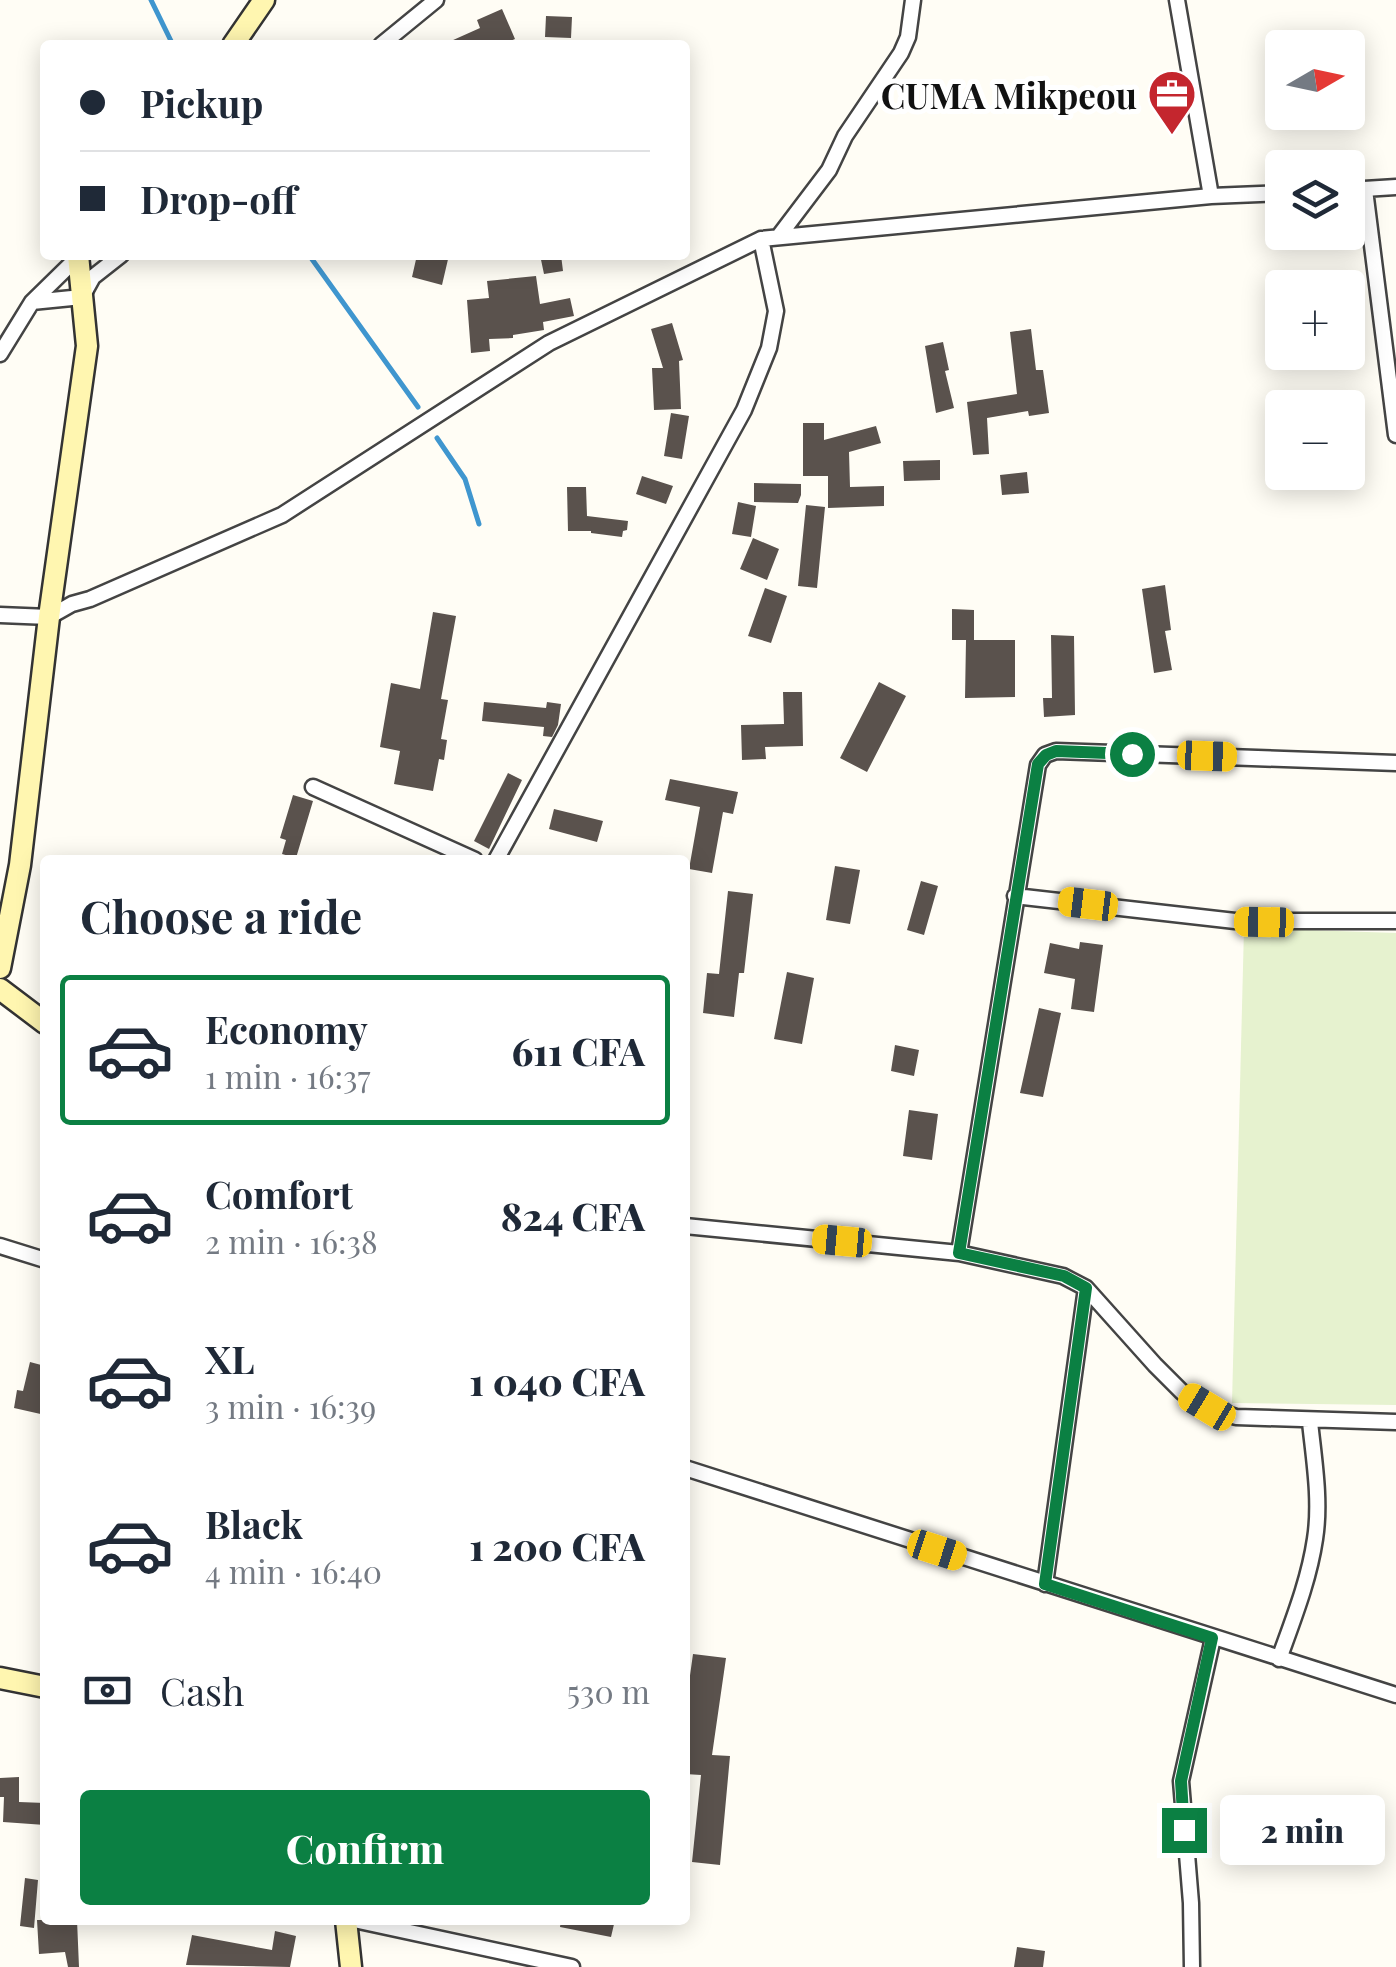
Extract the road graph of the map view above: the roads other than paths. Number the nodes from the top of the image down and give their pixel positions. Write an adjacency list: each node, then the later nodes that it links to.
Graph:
1 (264, 0): 5 (street)
2 (436, 0): 6 (street)
3 (913, 0): 11 (street)
4 (1177, 0): 10 (street)
5 (236, 40)
6 (387, 40)
7 (1396, 187): 8 (street)
8 (1366, 190): 19 (street)
9 (1265, 194): 10 (street)
10 (1210, 196): 11 (street)
11 (779, 236): 12 (street)
12 (760, 239): 21 (street); 25 (street)
13 (74, 260): 17 (street)
14 (78, 260): 16 (street)
15 (115, 260): 16 (street)
16 (82, 296): 17 (street); 21 (street)
17 (32, 302): 18 (street)
18 (0, 354)
19 (1396, 436)
20 (0, 615): 21 (street)
21 (49, 617): 28 (street)
22 (1396, 762): 26 (street)
23 (314, 787): 24 (street)
24 (464, 855)
25 (499, 855)
26 (1015, 896): 27 (street); 33 (street)
27 (1396, 922)
28 (0, 968)
29 (0, 989): 30 (street)
30 (40, 1019)
31 (690, 1226): 33 (street)
32 (0, 1246): 34 (street)
33 (959, 1253): 35 (street)
34 (40, 1258)
35 (1086, 1288): 36 (street); 39 (street)
36 (1310, 1422): 37 (street); 41 (street)
37 (1396, 1422)
38 (690, 1470): 39 (street)
39 (1045, 1584): 40 (street)
40 (1212, 1638): 41 (street); 49 (street)
41 (1279, 1658): 44 (street)
42 (0, 1678): 43 (street)
43 (40, 1686)
44 (1396, 1695)
45 (350, 1925): 47 (street)
46 (374, 1925): 48 (street)
47 (351, 1967)
48 (572, 1967)
49 (1192, 1967)

